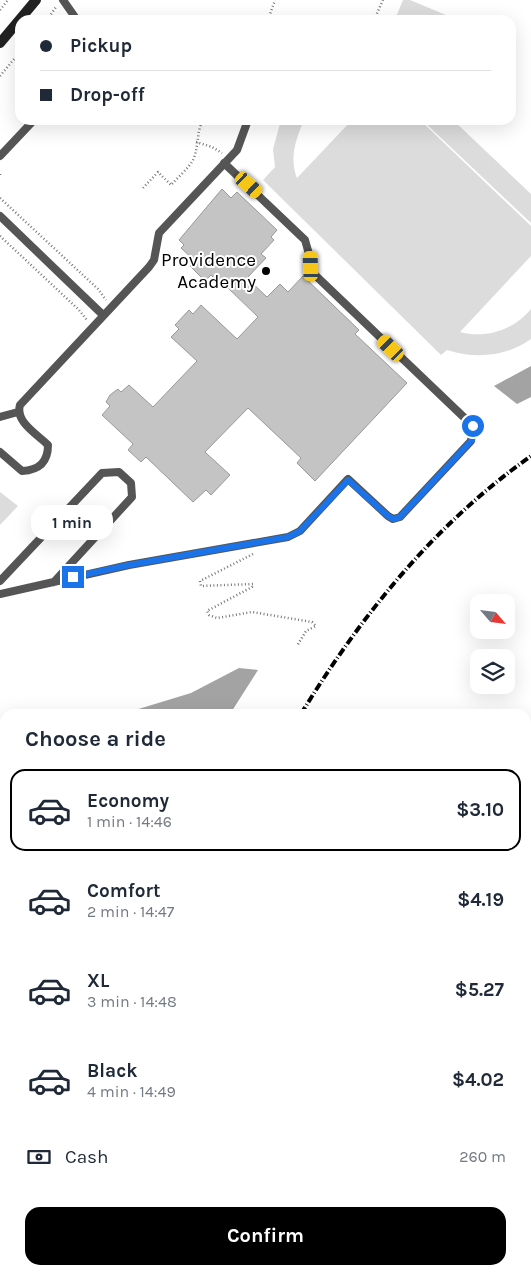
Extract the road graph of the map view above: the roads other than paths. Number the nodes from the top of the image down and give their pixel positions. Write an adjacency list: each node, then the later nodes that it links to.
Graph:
1 (36, 0): 3 (street)
2 (63, 0): 4 (lane)
3 (23, 15)
4 (74, 15)
5 (15, 25): 6 (street)
6 (0, 43)
7 (29, 125): 9 (lane)
8 (246, 125): 10 (lane)
9 (0, 156)
10 (227, 160): 12 (lane); 17 (lane)
11 (0, 216): 12 (lane)
12 (103, 315): 13 (lane)
13 (18, 412): 14 (lane); 15 (lane)
14 (0, 416)
15 (0, 452)
16 (0, 581): 17 (lane)
17 (54, 582): 18 (lane)
18 (0, 594)

